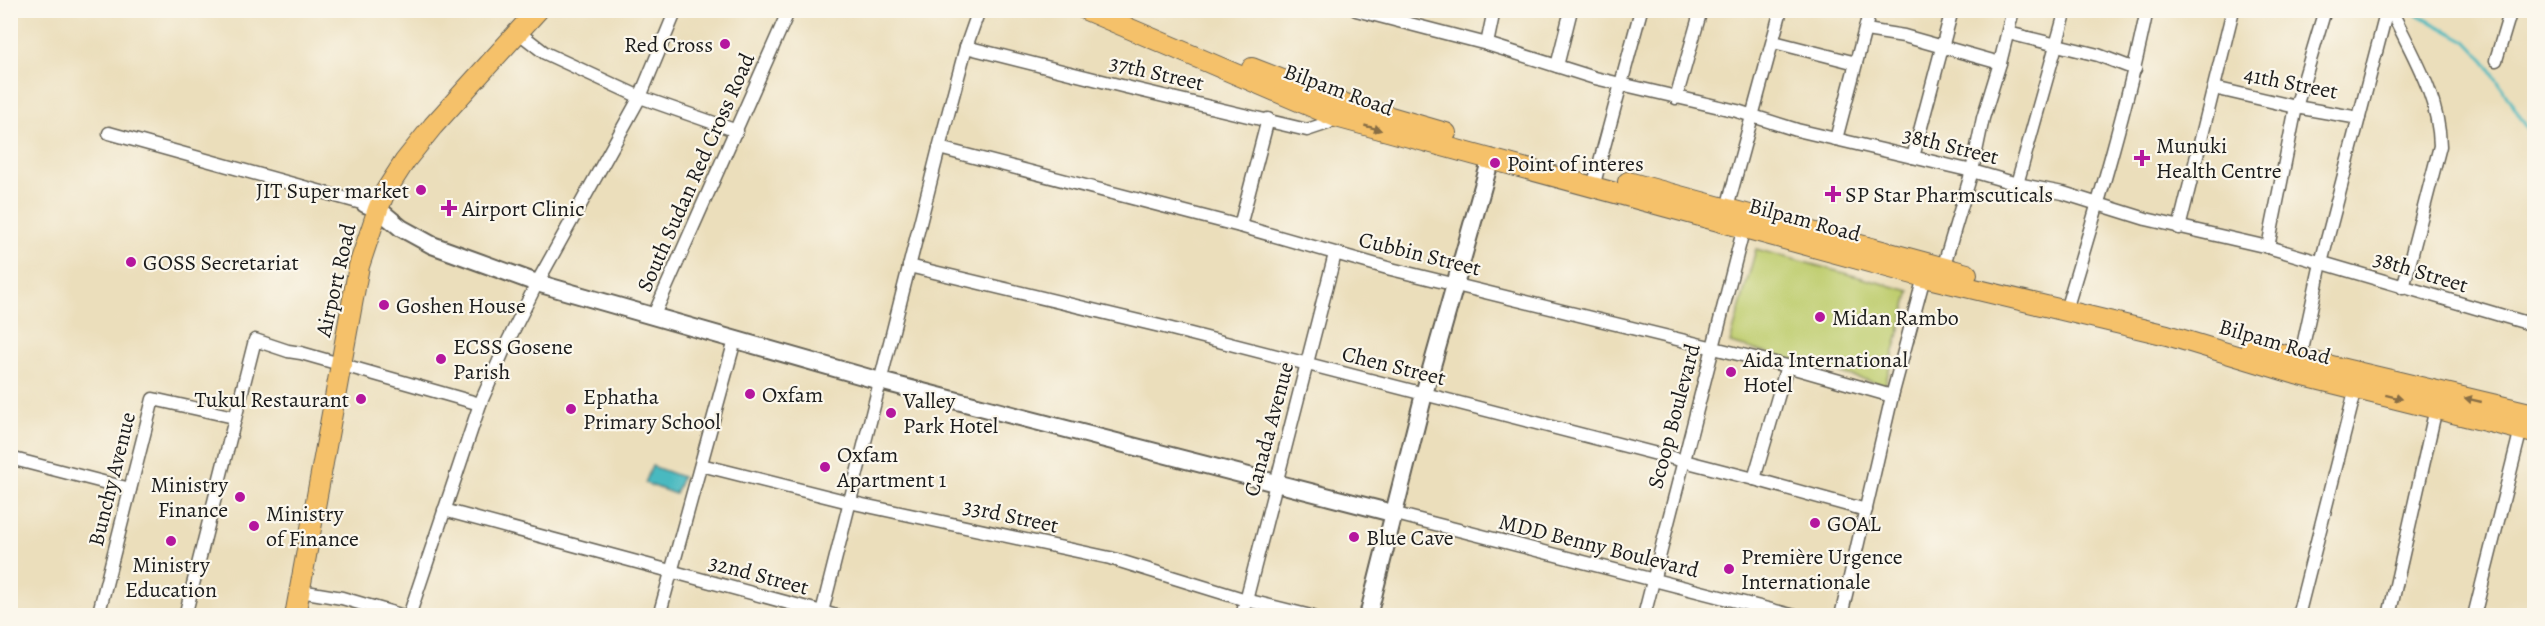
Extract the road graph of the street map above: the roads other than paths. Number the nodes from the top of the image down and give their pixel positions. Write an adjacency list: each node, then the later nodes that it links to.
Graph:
1 (523, 10): 57 (main road, Airport Road)
2 (538, 10): 26 (main road, Airport Road)
3 (676, 10): 40 (street)
4 (789, 10): 47 (street, South Sudan Red Cross Road)
5 (979, 10): 31 (street)
6 (1086, 10): 43 (main road, Bilpam Road)
7 (1120, 10): 54 (main road, Bilpam Road)
8 (1356, 10): 24 (street, 38th Street)
9 (1407, 10): 24 (street)
10 (1494, 10): 29 (street)
11 (1571, 10): 36 (street)
12 (1641, 10): 38 (street)
13 (1701, 10): 41 (street)
14 (1781, 10): 28 (street)
15 (1870, 10): 25 (street)
16 (1952, 10): 32 (street)
17 (2013, 10): 27 (street)
18 (2066, 10): 30 (street)
19 (2147, 10): 37 (street)
20 (2233, 10): 39 (street)
21 (2325, 10): 42 (street)
22 (2389, 10): 45 (street); 70 (street)
23 (2511, 10): 33 (street)
24 (1403, 23): 29 (street, 38th Street)
25 (1866, 30): 32 (street); 34 (street)
26 (518, 33): 40 (street); 57 (main road, Airport Road)
27 (2008, 33): 30 (street); 35 (street)
28 (1774, 42): 34 (street); 44 (street)
29 (1487, 44): 36 (street, 38th Street)
30 (2057, 45): 37 (street); 55 (street)
31 (966, 47): 46 (street, 37th Street); 50 (street)
32 (1942, 48): 35 (street); 52 (street)
33 (2496, 60)
34 (1856, 63): 49 (street)
35 (2001, 63): 53 (street)
36 (1557, 66): 38 (street, 38th Street)
37 (2135, 69): 56 (street)
38 (1621, 84): 41 (street, 38th Street); 54 (street)
39 (2214, 88): 42 (street, 41th Street); 61 (street)
40 (640, 96): 47 (street); 68 (street)
41 (1676, 98): 44 (street, 38th Street)
42 (2296, 107): 45 (street, 41th Street); 62 (street)
43 (1336, 117): 46 (street, 37th Street); 51 (main road, Bilpam Road, one-way to 51)
44 (1753, 117): 49 (street, 38th Street); 58 (street)
45 (2359, 118): 64 (street)
46 (1268, 119): 59 (street)
47 (737, 130): 72 (street, South Sudan Red Cross Road)
48 (110, 133): 57 (street)
49 (1836, 139): 52 (street, 38th Street)
50 (939, 147): 59 (street, Cubbin Street); 65 (street)
51 (1491, 158): 54 (main road, Bilpam Road); 69 (street)
52 (1913, 158): 53 (street, 38th Street)
53 (1972, 171): 55 (street, 38th Street); 66 (street)
54 (1595, 181): 58 (main road, Bilpam Road); 60 (main road, Bilpam Road)
55 (2017, 184): 56 (street, 38th Street)
56 (2099, 203): 61 (street, 38th Street); 71 (street)
57 (371, 207): 68 (street); 76 (main road, Airport Road)
58 (1726, 208): 66 (main road, Bilpam Road)
59 (1240, 226): 63 (street, Cubbin Street)
60 (1744, 227): 67 (main road, Bilpam Road); 75 (street, Scoop Boulevard)
61 (2179, 228): 62 (street, 38th Street)
62 (2268, 247): 64 (street, 38th Street)
63 (1335, 254): 69 (street, Cubbin Street); 77 (street, Canada Avenue)
64 (2321, 263): 70 (street, 38th Street); 79 (street)
65 (909, 266): 77 (street, Chen Street); 80 (street)
66 (1943, 268): 71 (main road, Bilpam Road)
67 (1924, 277): 79 (main road, Bilpam Road); 83 (street)
68 (537, 283): 72 (street); 84 (street)
69 (1457, 283): 75 (street, Cubbin Street); 82 (street)
70 (2403, 288): 73 (street, 38th Street)
71 (2068, 300): 79 (main road, Bilpam Road)
72 (653, 317): 74 (street)
73 (2535, 325)
74 (735, 340): 80 (street); 90 (street)
75 (1713, 348): 78 (street, Cubbin Street); 89 (street, Scoop Boulevard)
76 (336, 363): 84 (street); 86 (street); 100 (main road, Airport Road); 105 (main road, Airport Road)
77 (1308, 364): 82 (street, Chen Street); 92 (street, Canada Avenue)
78 (1787, 366): 83 (street, Cubbin Street); 91 (street)
79 (2298, 367): 81 (main road, Bilpam Road); 87 (main road, Bilpam Road, one-way to 79)
80 (880, 381): 92 (street); 94 (street)
81 (2356, 388): 85 (main road, Bilpam Road, one-way to 85); 117 (street)
82 (1424, 394): 89 (street, Chen Street); 97 (street)
83 (1892, 396): 96 (street)
84 (480, 404): 95 (street)
85 (2436, 408): 87 (main road, Bilpam Road); 118 (street)
86 (234, 417): 93 (street, Bunchy Avenue); 104 (street)
87 (2529, 424): 119 (street)
88 (10, 458): 93 (street)
89 (1683, 460): 91 (street, Chen Street); 99 (street, Scoop Boulevard)
90 (701, 465): 94 (street, 33rd Street); 98 (street)
91 (1754, 478): 96 (street, Chen Street)
92 (1275, 484): 97 (street); 101 (street, Canada Avenue)
93 (130, 489): 103 (street, Bunchy Avenue)
94 (849, 502): 101 (street, 33rd Street); 102 (street)
95 (444, 510): 98 (street, 32nd Street); 108 (street)
96 (1866, 510): 116 (street)
97 (1392, 513): 99 (street, MDD Benny Boulevard); 113 (street)
98 (670, 572): 102 (street, 32nd Street); 109 (street)
99 (1652, 580): 114 (street, Scoop Boulevard); 115 (street, MDD Benny Boulevard)
100 (300, 591): 106 (main road, Airport Road); 107 (street)
101 (1246, 600): 111 (street, Canada Avenue); 112 (street, 33rd Street)
102 (821, 614): 110 (street, 32nd Street)
103 (98, 615)
104 (185, 615)
105 (283, 615)
106 (295, 615)
107 (404, 615)
108 (409, 615)
109 (659, 615)
110 (837, 615)
111 (1242, 615)
112 (1311, 615)
113 (1368, 615)
114 (1644, 615)
115 (1796, 615)
116 (1841, 615)
117 (2298, 615)
118 (2389, 615)
119 (2474, 615)

